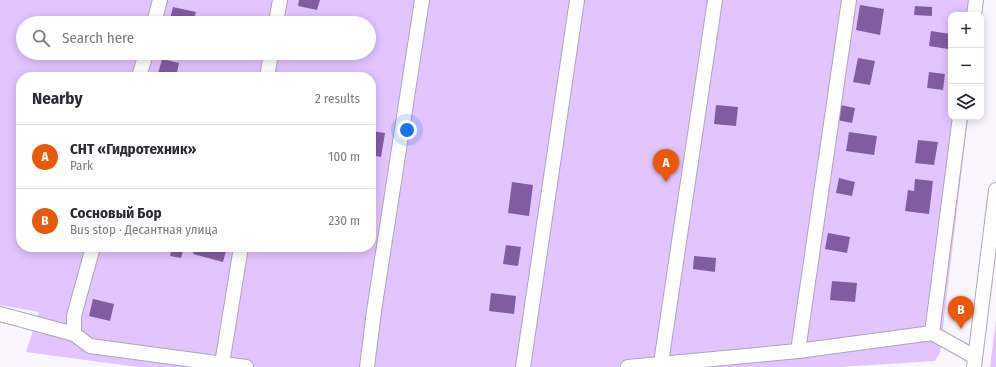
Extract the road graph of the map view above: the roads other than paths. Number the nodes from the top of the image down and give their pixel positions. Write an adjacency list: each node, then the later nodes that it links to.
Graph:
1 (160, 0): 9 (street)
2 (280, 0): 10 (street)
3 (422, 0): 27 (street)
4 (577, 0): 28 (street)
5 (715, 0): 24 (street)
6 (849, 0): 22 (street)
7 (976, 0): 8 (street)
8 (974, 12)
9 (156, 16)
10 (277, 16)
11 (144, 60): 13 (street)
12 (270, 60): 14 (street)
13 (140, 72)
14 (268, 72)
15 (960, 120): 20 (street)
16 (996, 190): 23 (street)
17 (92, 252): 21 (street)
18 (240, 252): 25 (street)
19 (0, 314): 21 (street)
20 (932, 333): 22 (street); 23 (street)
21 (74, 334): 25 (street)
22 (798, 351): 24 (street)
23 (974, 362)
24 (661, 363): 29 (street)
25 (222, 364): 26 (street)
26 (246, 367)
27 (367, 367)
28 (523, 367)
29 (628, 367)

